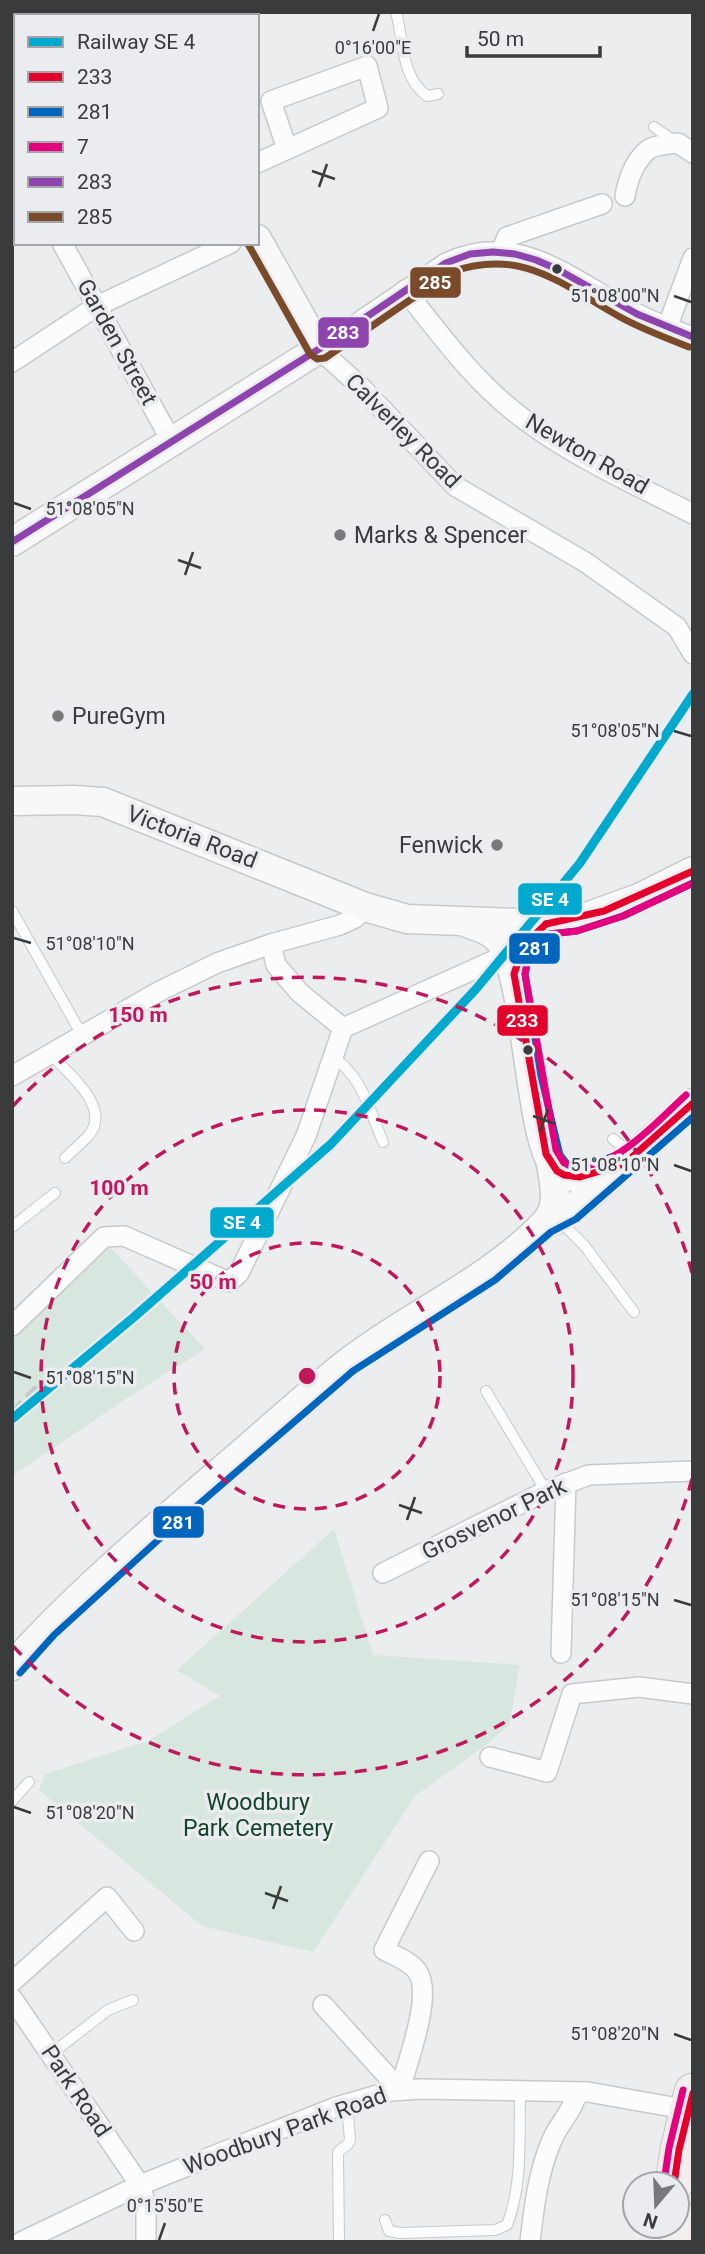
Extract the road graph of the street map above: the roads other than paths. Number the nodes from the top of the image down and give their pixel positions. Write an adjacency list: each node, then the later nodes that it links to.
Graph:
1 (396, 12): 2 (lane)
2 (438, 93)
3 (654, 127): 4 (lane)
4 (685, 148): 7 (street)
5 (288, 149): 5 (street); 6 (street)
6 (259, 162)
7 (625, 196)
8 (602, 204): 12 (street)
9 (259, 243): 18 (street, Calverley Road)
10 (63, 245): 15 (street, Garden Street)
11 (227, 245): 15 (street)
12 (501, 252): 14 (street); 16 (street)
13 (693, 258): 16 (street)
14 (405, 290): 18 (street); 21 (street, Newton Road)
15 (97, 306): 19 (street); 20 (street, Garden Street)
16 (667, 328): 17 (street)
17 (693, 337)
18 (319, 349): 20 (street); 23 (street, Calverley Road)
19 (12, 362)
20 (172, 442): 22 (street)
21 (693, 514)
22 (12, 542)
23 (693, 654)
24 (12, 801): 26 (street, Victoria Road)
25 (693, 871): 29 (street, Victoria Road)
26 (365, 907): 28 (street, Victoria Road); 30 (street)
27 (12, 911): 33 (lane)
28 (466, 923): 29 (street, Victoria Road); 31 (street)
29 (546, 924): 31 (street)
30 (271, 944): 32 (street); 33 (street)
31 (510, 965): 32 (street); 41 (street)
32 (343, 1028): 35 (street)
33 (82, 1035): 34 (street)
34 (50, 1054): 36 (street); 40 (lane)
35 (333, 1058): 38 (lane); 46 (street)
36 (12, 1076)
37 (693, 1103): 39 (street)
38 (383, 1142)
39 (626, 1150): 41 (street); 43 (street)
40 (65, 1158)
41 (551, 1164): 43 (street)
42 (55, 1192): 44 (lane)
43 (552, 1221): 45 (lane); 53 (street)
44 (12, 1227)
45 (634, 1312)
46 (12, 1326)
47 (486, 1391): 50 (lane)
48 (693, 1471): 49 (street, Grosvenor Park)
49 (566, 1483): 50 (street, Grosvenor Park); 52 (street)
50 (545, 1491): 51 (street, Grosvenor Park)
51 (383, 1573)
52 (561, 1653)
53 (12, 1666)
54 (693, 1694): 55 (street)
55 (491, 1757)
56 (29, 1782): 57 (lane)
57 (12, 1801)
58 (429, 1861): 65 (street)
59 (134, 1931): 60 (street)
60 (12, 1982)
61 (12, 1998): 64 (street, Park Road)
62 (133, 2000): 64 (lane)
63 (323, 2005): 65 (street)
64 (51, 2053): 71 (street, Park Road)
65 (400, 2090): 66 (street, Woodbury Park Road); 69 (street, Woodbury Park Road)
66 (520, 2092): 67 (street, Woodbury Park Road); 72 (lane)
67 (578, 2092): 68 (street, Woodbury Park Road); 76 (street)
68 (691, 2101): 70 (highway)
69 (347, 2103): 71 (street, Woodbury Park Road); 75 (lane)
70 (676, 2170)
71 (140, 2185): 73 (street, Woodbury Park Road); 74 (street)
72 (385, 2220)
73 (20, 2242)
74 (146, 2242)
75 (339, 2242)
76 (530, 2242)

